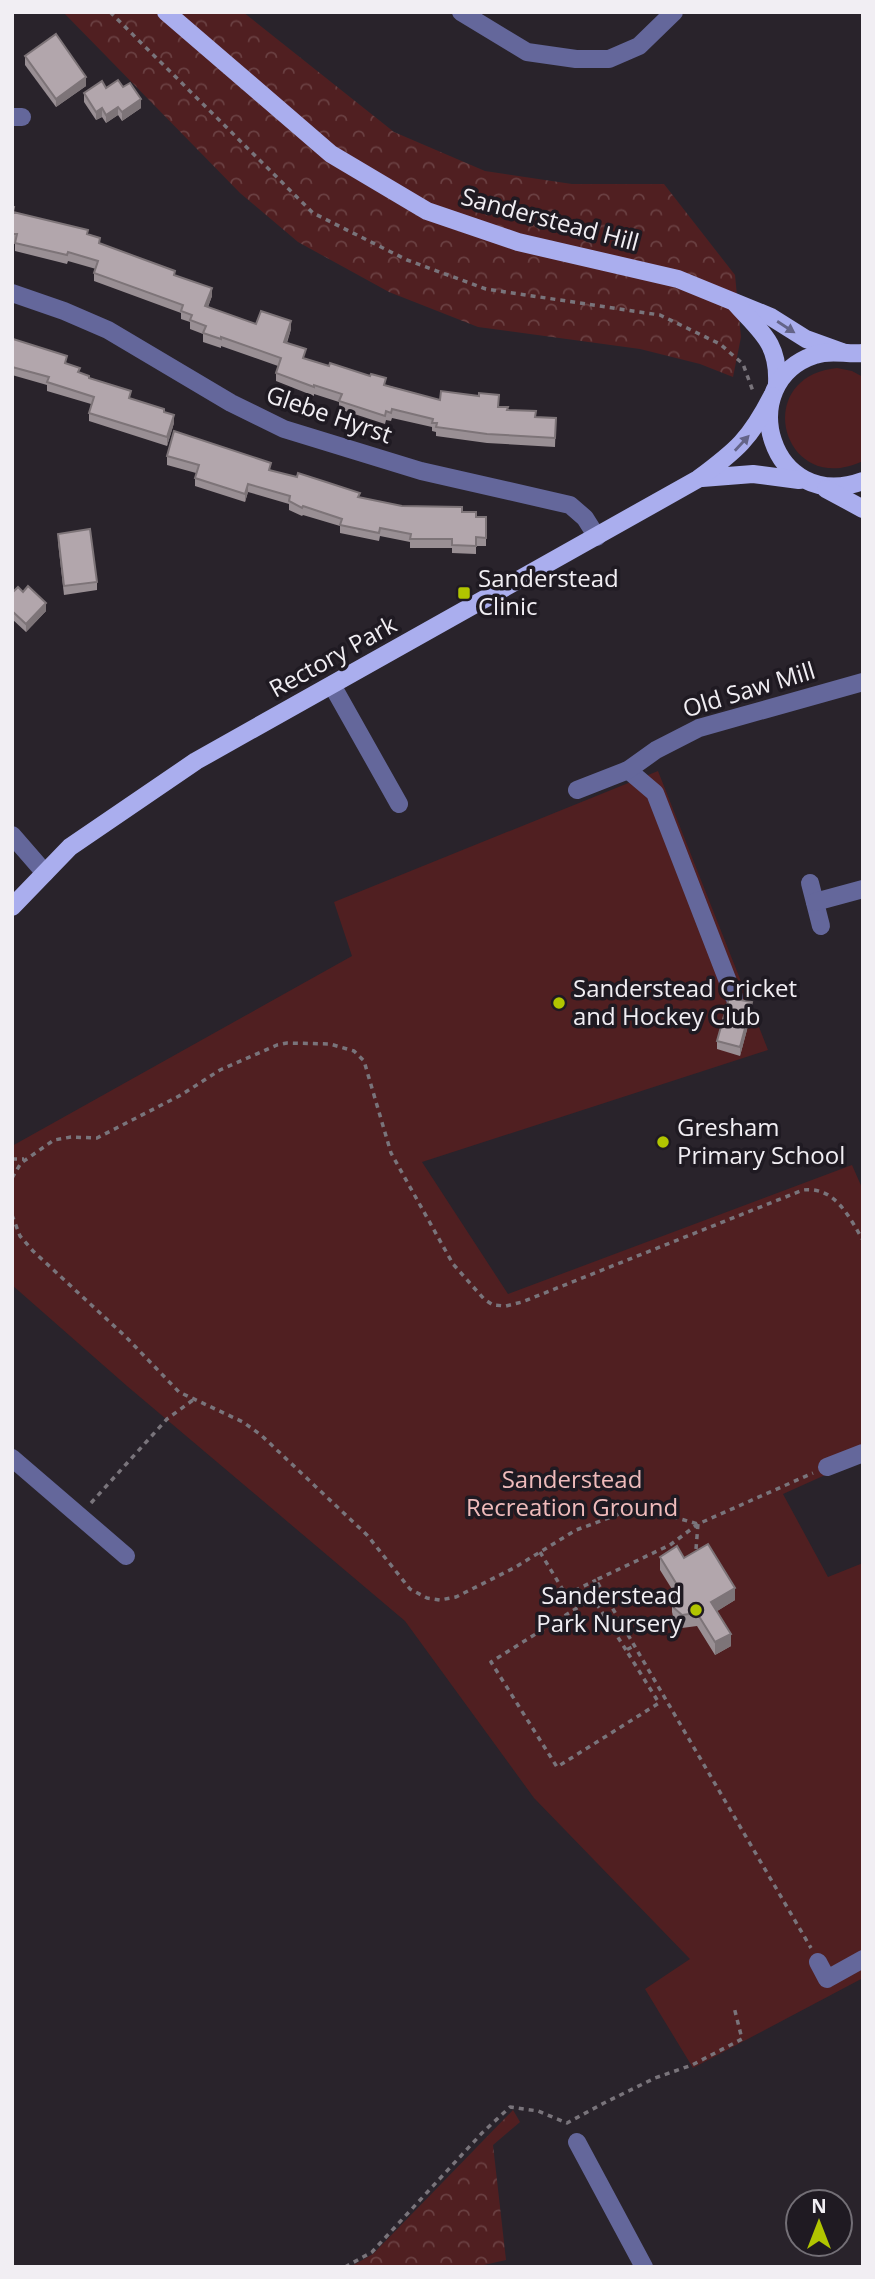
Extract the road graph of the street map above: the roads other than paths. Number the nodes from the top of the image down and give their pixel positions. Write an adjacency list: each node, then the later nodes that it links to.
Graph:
1 (166, 12): 5 (main road, Sanderstead Hill)
2 (461, 12): 3 (street)
3 (674, 12)
4 (12, 293): 12 (street, Glebe Hyrst)
5 (732, 300): 6 (main road, Sanderstead Hill, one-way to 6); 7 (main road, Sanderstead Hill)
6 (857, 354): 7 (main road, Rectory Park)
7 (774, 390): 8 (main road, Rectory Park, one-way to 7); 10 (main road, Sanderstead Hill)
8 (698, 479): 10 (main road, Rectory Park); 12 (main road, Rectory Park)
9 (863, 481): 10 (main road)
10 (814, 484): 11 (main road)
11 (863, 509)
12 (597, 537): 14 (main road, Rectory Park)
13 (863, 682): 15 (street, Old Saw Mill)
14 (332, 685): 17 (street); 19 (main road, Rectory Park)
15 (628, 770): 16 (street, Old Saw Mill); 25 (street)
16 (577, 790)
17 (399, 804)
18 (12, 835): 19 (street)
19 (44, 873): 23 (main road, Rectory Park)
20 (810, 883): 22 (street)
21 (863, 889): 22 (street)
22 (815, 902): 24 (street)
23 (12, 907)
24 (821, 926)
25 (734, 997)
26 (863, 1452): 28 (street)
27 (12, 1458): 29 (street)
28 (827, 1467)
29 (126, 1556)
30 (863, 1959): 31 (street)
31 (818, 1962)
32 (577, 2142): 33 (street)
33 (644, 2267)

